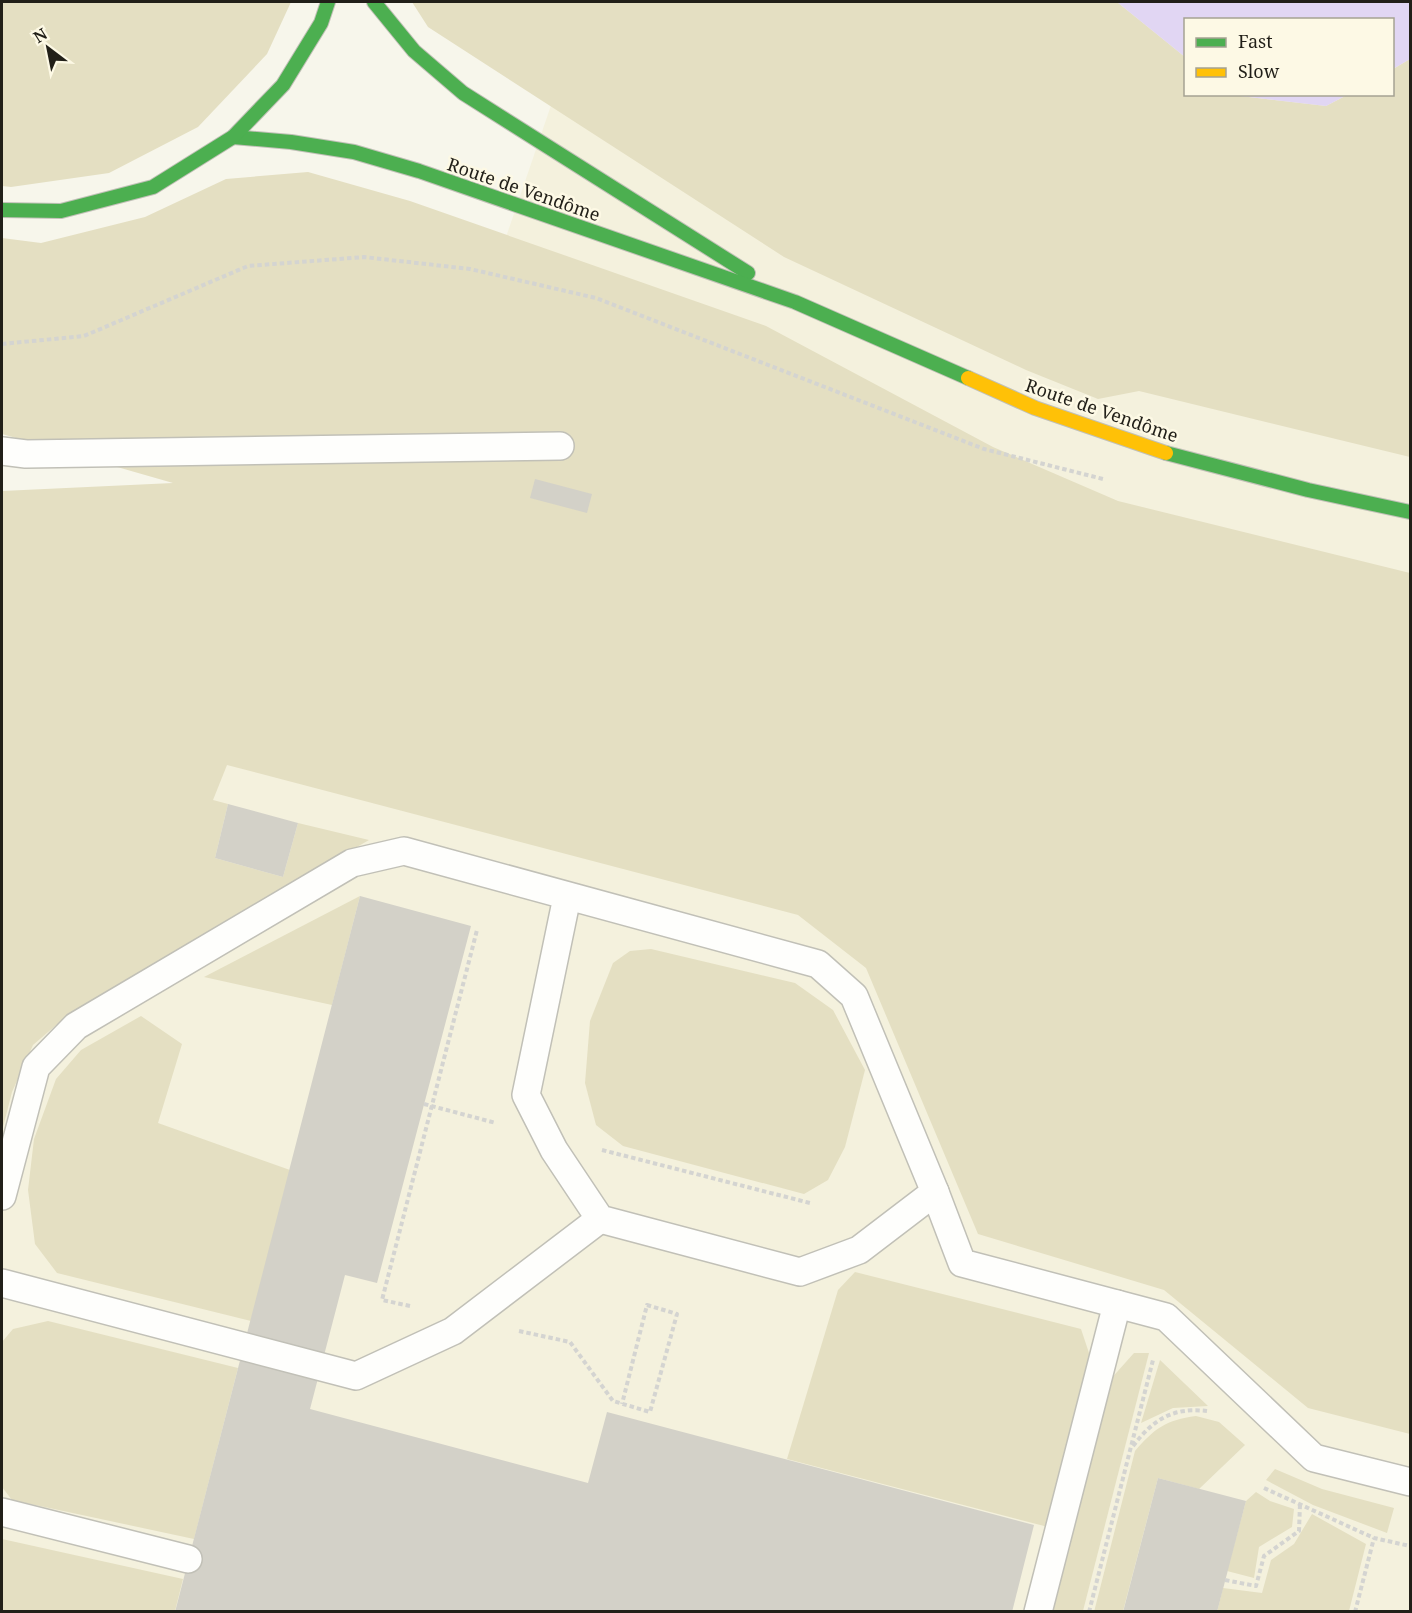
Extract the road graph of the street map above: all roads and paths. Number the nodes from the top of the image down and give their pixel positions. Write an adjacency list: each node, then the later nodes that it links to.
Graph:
1 (328, 2): 3 (main road)
2 (374, 2): 5 (main road, Route de Vendôme)
3 (233, 137): 4 (main road); 5 (main road, Route de Vendôme)
4 (2, 210)
5 (795, 302): 10 (main road, Route de Vendôme)
6 (2, 344): 9 (path)
7 (560, 446): 8 (lane)
8 (2, 451)
9 (1109, 481)
10 (1410, 513)
11 (567, 897): 13 (lane); 14 (lane); 15 (lane)
12 (424, 1104): 13 (path)
13 (546, 1136): 16 (path); 17 (lane)
14 (935, 1192): 17 (lane); 19 (lane)
15 (2, 1196)
16 (810, 1203)
17 (600, 1219): 18 (lane)
18 (2, 1283)
19 (1117, 1304): 23 (lane); 31 (lane)
20 (1153, 1359): 22 (path)
21 (1214, 1412): 22 (path)
22 (1130, 1449): 32 (path)
23 (1410, 1482)
24 (1264, 1488): 25 (path)
25 (1300, 1504): 27 (path); 30 (path)
26 (2, 1512): 29 (lane)
27 (1374, 1538): 28 (path); 33 (path)
28 (1410, 1546)
29 (188, 1559)
30 (1225, 1580)
31 (1038, 1611)
32 (1089, 1611)
33 (1355, 1611)

